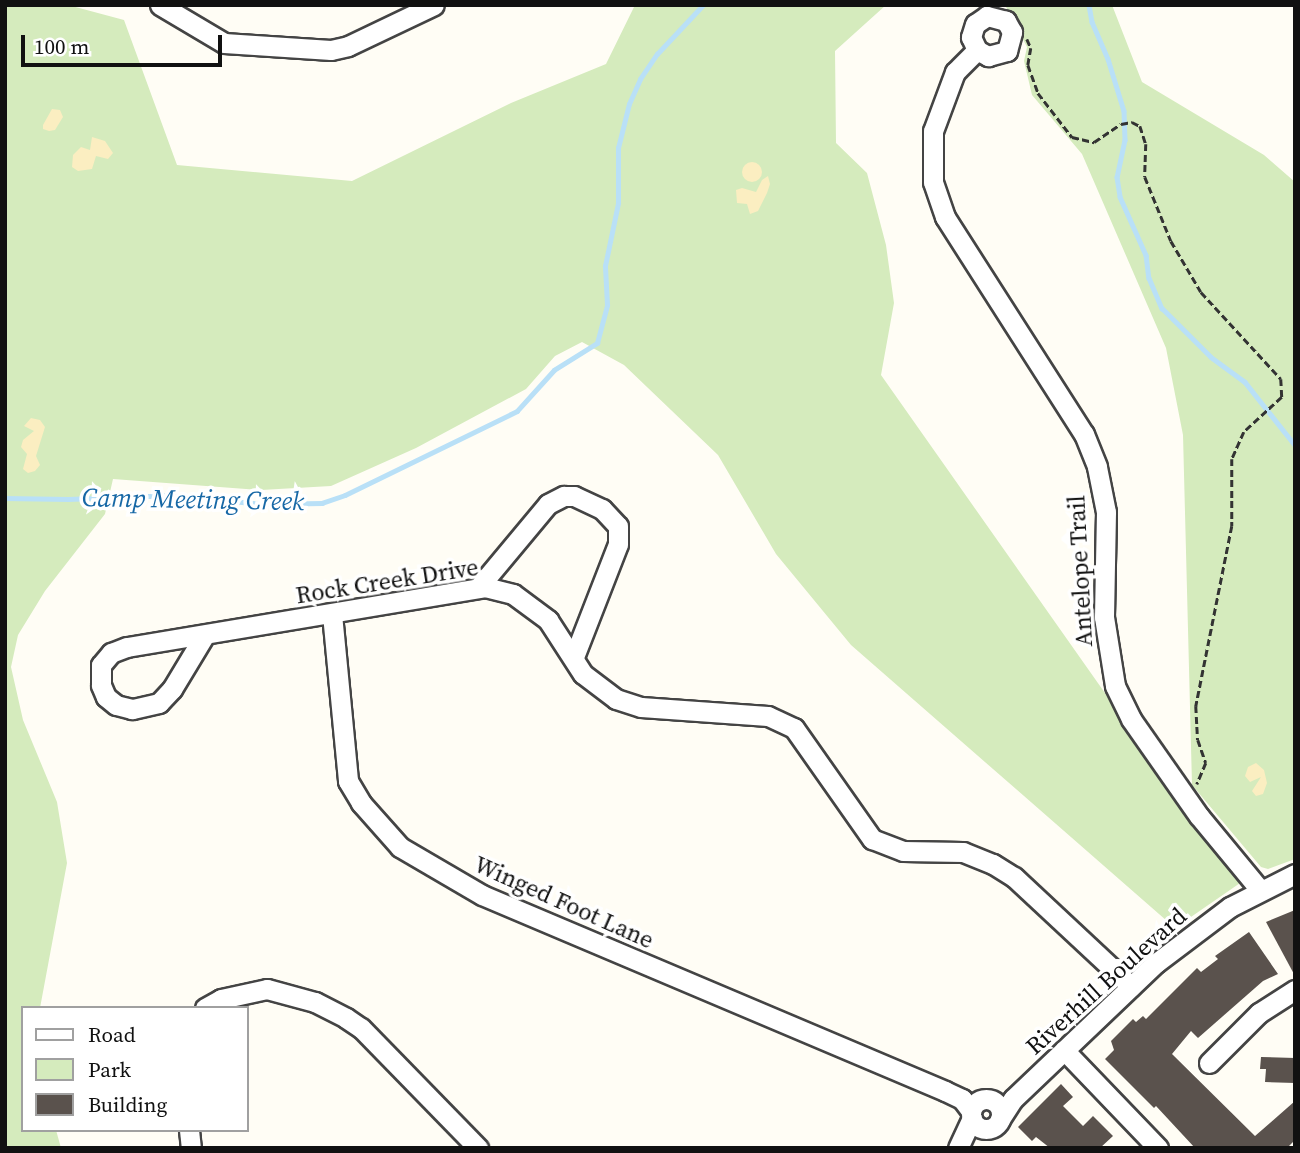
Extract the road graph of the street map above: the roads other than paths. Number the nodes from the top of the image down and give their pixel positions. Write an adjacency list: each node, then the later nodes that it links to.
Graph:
1 (160, 5): 2 (street)
2 (434, 5)
3 (976, 50): 9 (street, Antelope Trail)
4 (478, 588): 5 (street, Rock Creek Drive); 7 (street, Rock Creek Drive); 7 (street)
5 (332, 614): 6 (street, Rock Creek Drive); 15 (street, Winged Foot Lane)
6 (204, 636): 6 (street, Rock Creek Drive)
7 (574, 657): 10 (street, Rock Creek Drive)
8 (1295, 874): 9 (street, Riverhill Boulevard)
9 (1260, 890): 10 (street, Riverhill Boulevard)
10 (1131, 986): 13 (street, Riverhill Boulevard)
11 (1295, 990): 14 (street)
12 (209, 1006): 16 (street)
13 (1064, 1050): 15 (street, Riverhill Boulevard); 18 (street)
14 (1209, 1063)
15 (984, 1113): 17 (street, Riverhill Boulevard)
16 (478, 1148)
17 (959, 1148)
18 (1158, 1148)

